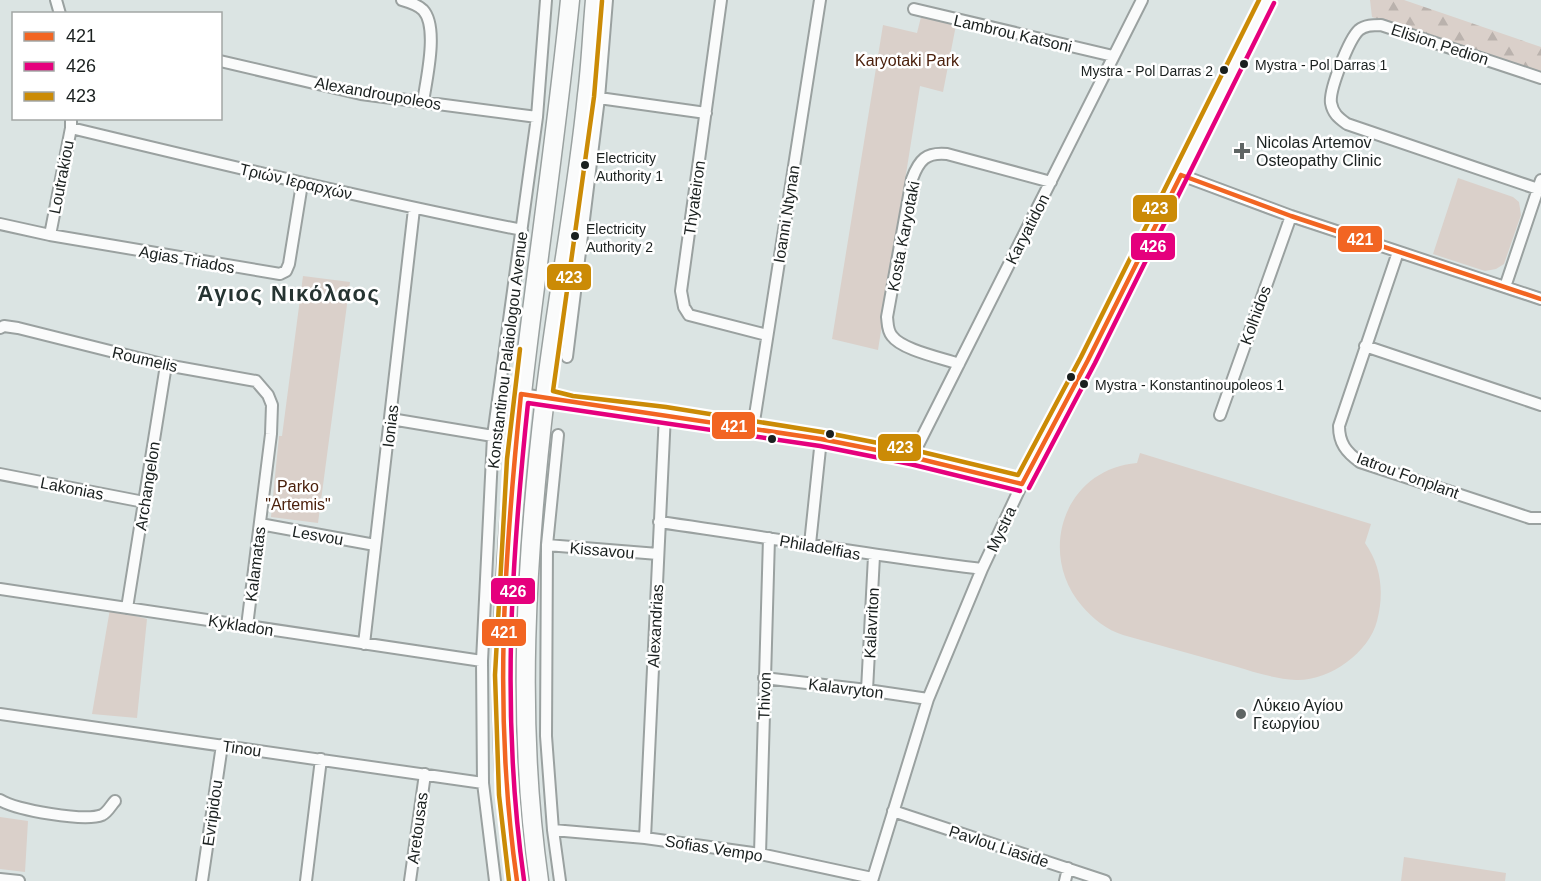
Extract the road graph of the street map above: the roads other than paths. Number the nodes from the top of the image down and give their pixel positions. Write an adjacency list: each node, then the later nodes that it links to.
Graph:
1 (402, 0): 15 (street)
2 (546, 0): 17 (street, Konstantinou Palaiologou Avenue)
3 (570, 0): 38 (main road)
4 (595, 0): 39 (main road)
5 (607, 0): 14 (street)
6 (721, 0): 16 (street, Thyateiron)
7 (820, 0): 32 (street, Ioanni Ntynan)
8 (1142, 0): 11 (street, Karyatidon)
9 (1267, 0): 19 (street, Mystra)
10 (914, 9): 11 (street, Lambrou Katsoni)
11 (1113, 56): 20 (street, Karyatidon)
12 (222, 61): 15 (street, Alexandroupoleos)
13 (1541, 78): 22 (street, Elision Pedion)
14 (599, 98): 16 (street); 34 (street)
15 (423, 102): 17 (street, Alexandroupoleos)
16 (706, 113): 32 (street, Thyateiron)
17 (537, 117): 26 (street, Konstantinou Palaiologou Avenue)
18 (71, 123): 21 (street, Τριών Ιεραρχών); 27 (street, Loutrakiou)
19 (1181, 175): 24 (street); 50 (street, Mystra)
20 (1050, 182): 35 (street, Karyatidon); 35 (street, Kosta Karyotaki)
21 (302, 184): 23 (street, Τριών Ιεραρχών); 27 (street, Agias Triados)
22 (1539, 184): 29 (street, Elision Pedion)
23 (414, 209): 26 (street, Τριών Ιεραρχών); 43 (street, Ionias)
24 (1292, 216): 28 (street); 42 (street, Kolhidos)
25 (0, 224): 27 (street, Agias Triados)
26 (522, 230): 46 (street, Konstantinou Palaiologou Avenue)
27 (50, 235)
28 (1398, 252): 29 (street); 33 (street, Iatrou Fonplant)
29 (1505, 287): 30 (street)
30 (1541, 299)
31 (0, 328): 36 (street, Roumelis)
32 (767, 335): 44 (street, Ioanni Ntynan)
33 (1365, 346): 40 (street); 52 (street, Iatrou Fonplant)
34 (567, 357)
35 (960, 363): 48 (street, Karyatidon)
36 (166, 365): 37 (street, Roumelis); 51 (street, Archangelon)
37 (268, 394): 54 (street, Kalamatas)
38 (521, 394): 39 (street); 89 (main road)
39 (545, 397): 41 (street); 90 (main road)
40 (1541, 405)
41 (665, 414): 44 (street); 53 (street, Alexandrias)
42 (1220, 415)
43 (391, 419): 46 (street); 57 (street, Ionias)
44 (753, 428): 47 (street)
45 (558, 435): 58 (street)
46 (493, 436): 66 (street, Konstantinou Palaiologou Avenue)
47 (821, 439): 48 (street); 56 (street)
48 (912, 457): 50 (street)
49 (0, 474): 51 (street, Lakonias)
50 (1022, 484): 61 (street, Mystra)
51 (144, 501): 63 (street, Archangelon)
52 (1541, 518)
53 (659, 522): 55 (street, Philadelfias); 59 (street, Alexandrias)
54 (260, 524): 57 (street, Lesvou); 64 (street, Kalamatas)
55 (769, 538): 56 (street, Philadelfias); 67 (street, Thivon)
56 (810, 544): 60 (street, Philadelfias)
57 (375, 545): 65 (street, Ionias)
58 (547, 545): 59 (street, Kissavou); 78 (street)
59 (658, 554): 79 (street, Alexandrias)
60 (874, 556): 61 (street, Philadelfias); 68 (street, Kalavriton)
61 (982, 569): 69 (street, Mystra)
62 (0, 589): 63 (street, Kykladon)
63 (127, 608): 64 (street, Kykladon)
64 (247, 626): 65 (street, Kykladon)
65 (364, 644): 66 (street, Kykladon)
66 (482, 661): 74 (street, Konstantinou Palaiologou Avenue)
67 (764, 678): 68 (street, Kalavryton); 80 (street, Thivon)
68 (867, 690): 69 (street, Kalavryton)
69 (928, 699): 77 (street, Mystra)
70 (0, 714): 71 (street, Tinou)
71 (222, 745): 72 (street, Tinou); 85 (street, Evripidou)
72 (321, 759): 73 (street, Tinou); 86 (street)
73 (425, 774): 74 (street, Tinou); 87 (street, Aretousas)
74 (483, 783): 88 (street, Konstantinou Palaiologou Avenue)
75 (0, 800): 76 (street)
76 (115, 801)
77 (893, 811): 81 (street, Pavlou Liaside); 83 (street, Mystra)
78 (553, 830): 79 (street, Sofias Vempo); 91 (street)
79 (645, 838): 80 (street, Sofias Vempo)
80 (760, 854): 83 (street, Sofias Vempo)
81 (1068, 868): 92 (street); 93 (street, Pavlou Liaside)
82 (0, 879): 84 (street)
83 (872, 880)
84 (19, 881)
85 (202, 881)
86 (306, 881)
87 (410, 881)
88 (495, 881)
89 (517, 881)
90 (539, 881)
91 (560, 881)
92 (1065, 881)
93 (1104, 881)

